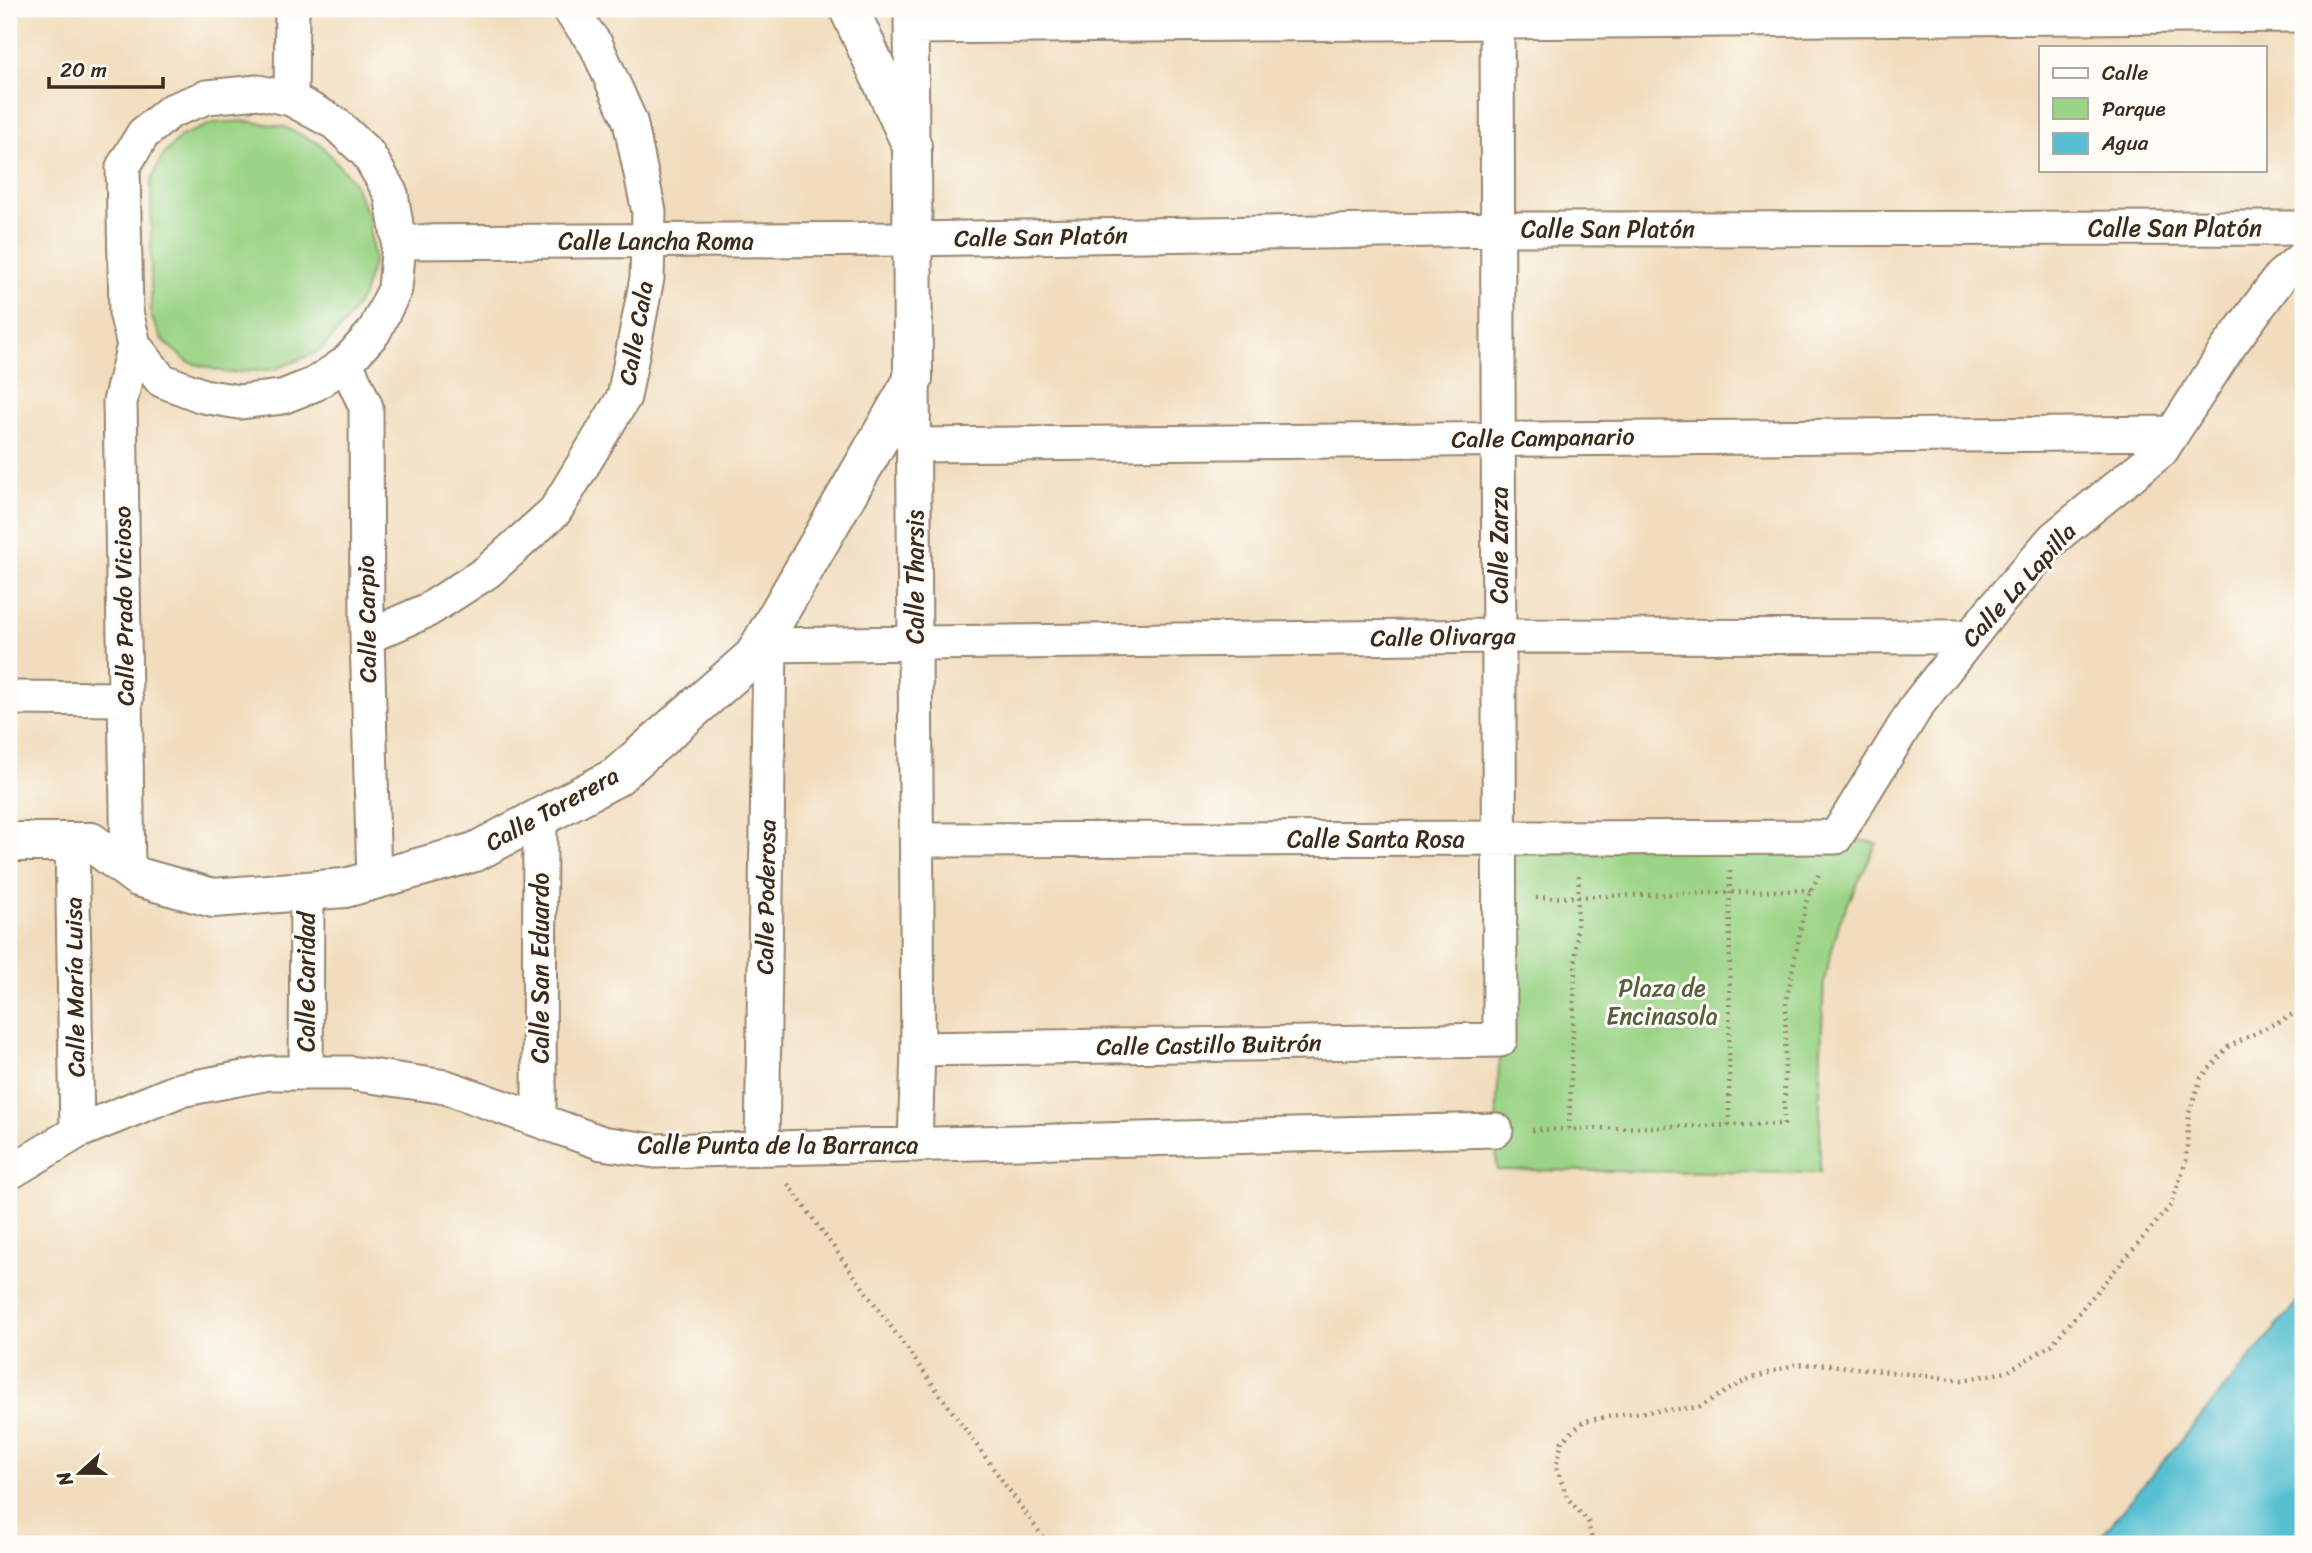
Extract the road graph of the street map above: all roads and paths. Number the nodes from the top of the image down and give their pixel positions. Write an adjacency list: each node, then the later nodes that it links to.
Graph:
1 (292, 9): 7 (street)
2 (569, 9): 13 (street, Calle Cala)
3 (849, 9): 8 (street)
4 (1497, 15): 5 (street); 6 (street); 10 (street, Calle Zarza)
5 (2303, 15)
6 (911, 18): 8 (street, Calle Tharsis)
7 (292, 99): 12 (street); 15 (street)
8 (912, 146): 11 (street, Calle Tharsis)
9 (2303, 228): 10 (street, Calle San Platón)
10 (1497, 229): 11 (street, Calle San Platón); 19 (street, Calle Zarza)
11 (912, 239): 13 (street, Calle Lancha Roma); 17 (street, Calle Tharsis)
12 (399, 242): 13 (street, Calle Lancha Roma); 16 (street)
13 (650, 242): 22 (street, Calle Cala)
14 (2303, 257): 18 (street, Calle La Lapilla)
15 (134, 345): 16 (street); 27 (street, Calle Prado Vicioso)
16 (346, 363): 22 (street, Calle Carpio)
17 (913, 380): 20 (street, Calle Tharsis); 25 (street, Calle Torerera)
18 (2172, 433): 19 (street, Calle Campanario); 23 (street, Calle La Lapilla)
19 (1498, 439): 20 (street, Calle Campanario); 21 (street, Calle Zarza)
20 (914, 445): 24 (street, Calle Tharsis)
21 (1499, 636): 23 (street, Calle Olivarga); 24 (street, Calle Olivarga); 31 (street, Calle Zarza)
22 (367, 637): 37 (street, Calle Carpio)
23 (1970, 637): 29 (street, Calle La Lapilla)
24 (915, 643): 25 (street, Calle Olivarga); 33 (street, Calle Tharsis)
25 (765, 645): 28 (street, Calle Torerera); 51 (street, Calle Poderosa)
26 (9, 698): 27 (street)
27 (126, 699): 36 (street, Calle Prado Vicioso)
28 (540, 817): 37 (street, Calle Torerera); 45 (street, Calle San Eduardo)
29 (1836, 837): 30 (street, Calle Santa Rosa); 38 (path)
30 (1730, 838): 32 (street, Calle Santa Rosa); 46 (path)
31 (1500, 839): 32 (street, Calle Santa Rosa); 33 (street, Calle Santa Rosa); 40 (street, Calle Zarza)
32 (1580, 839): 47 (path)
33 (917, 840): 43 (street, Calle Tharsis)
34 (9, 842): 35 (street, Calle Torerera)
35 (72, 842): 36 (street, Calle Torerera); 49 (street, Calle María Luisa)
36 (128, 869): 39 (street, Calle Torerera)
37 (374, 880): 39 (street, Calle Torerera)
38 (1811, 890): 40 (path); 46 (path)
39 (307, 891): 44 (street, Calle Caridad)
40 (1500, 900): 42 (street, Calle Zarza)
41 (2303, 1009): 54 (path)
42 (1500, 1040): 43 (street, Calle Castillo Buitrón)
43 (918, 1049): 50 (street, Calle Tharsis)
44 (306, 1073): 45 (street, Calle Punta de la Barranca); 49 (street, Calle Punta de la Barranca)
45 (539, 1119): 51 (street, Calle Punta de la Barranca)
46 (1729, 1125): 47 (path)
47 (1569, 1129): 48 (path)
48 (1496, 1130): 50 (street, Calle Punta de la Barranca)
49 (78, 1132): 52 (street, Calle Punta de la Barranca)
50 (915, 1144): 51 (street, Calle Punta de la Barranca)
51 (762, 1148): 53 (path)
52 (9, 1173)
53 (1048, 1544)
54 (1593, 1544)

